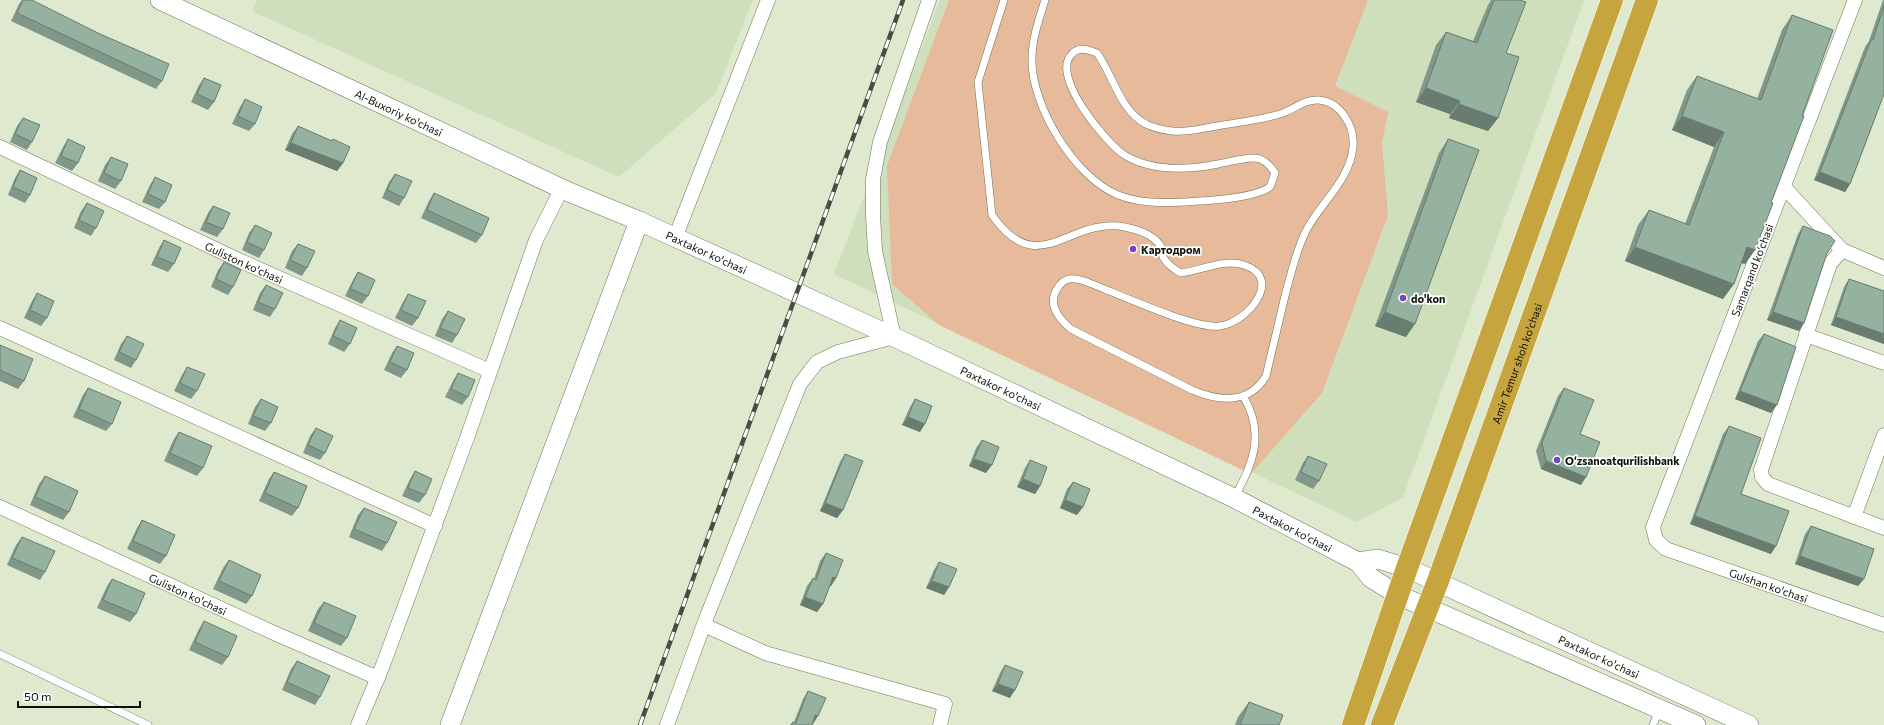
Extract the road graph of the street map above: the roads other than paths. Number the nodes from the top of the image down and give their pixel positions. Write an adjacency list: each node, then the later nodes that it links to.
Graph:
1 (160, 0): 13 (main road, Al-Buxoriy ko'chasi)
2 (768, 0): 15 (street)
3 (929, 0): 20 (street)
4 (1004, 0): 23 (lane)
5 (1045, 0): 23 (lane)
6 (1612, 0): 9 (highway)
7 (1647, 0): 10 (highway, Amir Temur shoh ko'chasi)
8 (1855, 0): 12 (street, Samarqand ko‘chasi)
9 (1598, 38): 10 (highway); 33 (highway)
10 (1630, 48): 34 (highway, Amir Temur shoh ko'chasi)
11 (0, 147): 22 (street, Guliston ko'chasi)
12 (1784, 186): 16 (street); 31 (street, Samarqand ko‘chasi)
13 (562, 188): 14 (main road, Al-Buxoriy ko'chasi); 22 (street)
14 (639, 221): 15 (main road, Paxtakor ko'chasi); 44 (main road)
15 (675, 238): 20 (main road, Paxtakor ko'chasi)
16 (1842, 250): 17 (street); 19 (street)
17 (1884, 268)
18 (0, 328): 29 (street)
19 (1806, 335): 21 (street); 28 (street)
20 (894, 338): 26 (main road, Paxtakor ko'chasi); 37 (street)
21 (1884, 363)
22 (490, 371): 29 (street)
23 (1243, 396): 26 (lane)
24 (1884, 434): 25 (street)
25 (1879, 464): 28 (street)
26 (1234, 498): 32 (main road, Paxtakor ko'chasi)
27 (0, 507): 40 (street, Guliston ko'chasi)
28 (1854, 517): 30 (street)
29 (435, 526): 40 (street)
30 (1884, 528)
31 (1656, 540): 38 (street, Gulshan ko'chasi)
32 (1358, 562): 33 (main road, Paxtakor ko'chasi); 35 (main road, Paxtakor ko'chasi)
33 (1407, 568): 34 (main road, Paxtakor ko'chasi); 35 (highway)
34 (1438, 581): 36 (highway, Amir Temur shoh ko'chasi); 50 (main road, Paxtakor ko'chasi)
35 (1398, 595): 36 (main road, Paxtakor ko'chasi); 47 (highway)
36 (1427, 608): 41 (main road, Paxtakor ko'chasi); 48 (highway, Amir Temur shoh ko'chasi)
37 (704, 625): 45 (street); 46 (street)
38 (1884, 625)
39 (0, 654): 42 (lane)
40 (378, 678): 43 (street)
41 (1656, 717): 49 (main road, Paxtakor ko'chasi)
42 (148, 725)
43 (358, 725)
44 (450, 725)
45 (667, 725)
46 (940, 725)
47 (1353, 725)
48 (1382, 725)
49 (1696, 725)
50 (1750, 725)

